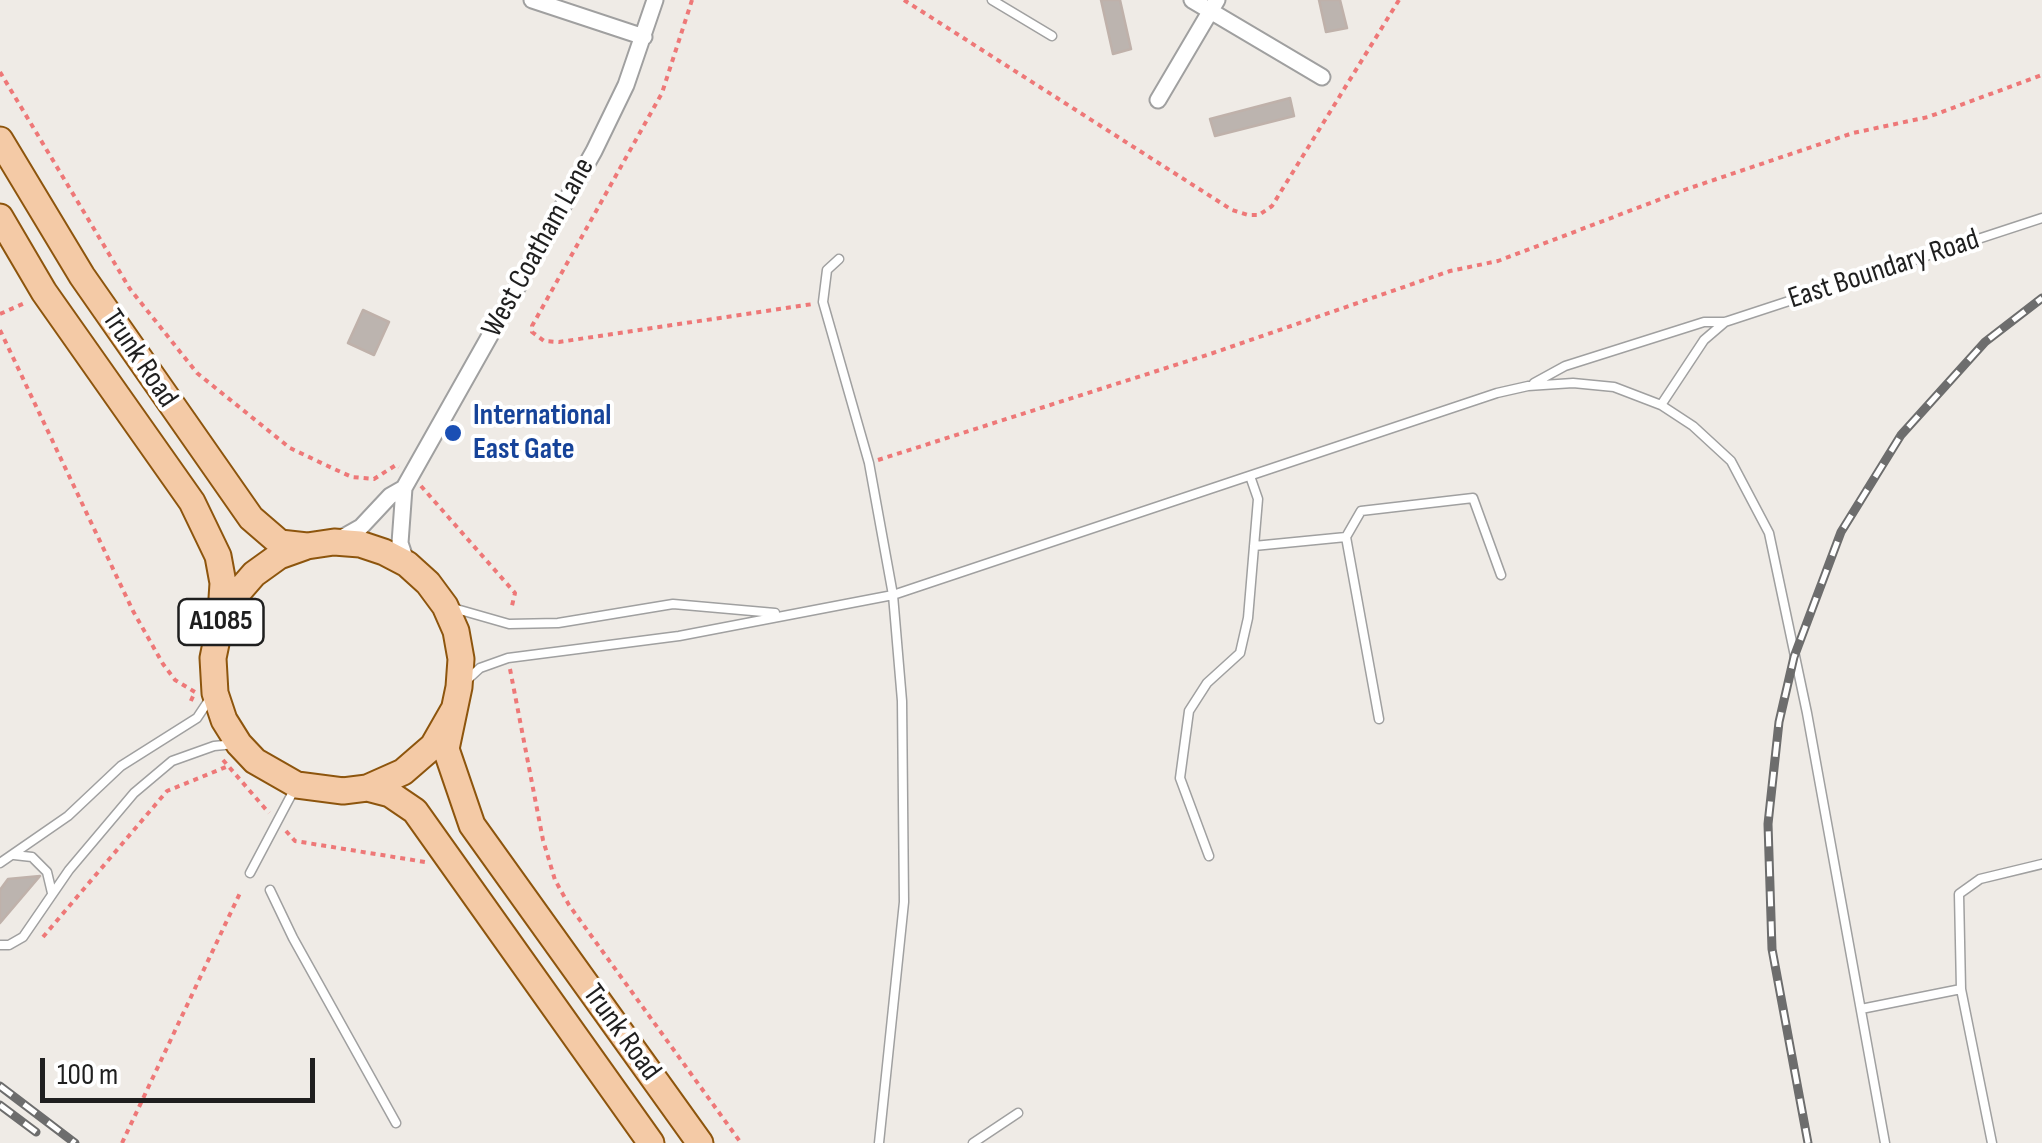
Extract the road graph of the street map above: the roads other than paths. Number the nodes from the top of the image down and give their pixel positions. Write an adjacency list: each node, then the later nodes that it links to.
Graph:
1 (532, 0): 7 (street)
2 (655, 0): 7 (street, West Coatham Lane)
3 (992, 0): 6 (lane)
4 (1192, 0): 5 (street)
5 (1214, 6): 8 (street); 9 (street)
6 (1052, 36)
7 (644, 38): 18 (street, West Coatham Lane)
8 (1322, 78)
9 (1158, 100)
10 (0, 140): 21 (main road, Trunk Road)
11 (0, 217): 28 (main road, Trunk Road / A1085)
12 (2042, 218): 14 (lane, East Boundary Road)
13 (839, 259): 25 (lane)
14 (1726, 322): 15 (lane, East Boundary Road); 16 (lane)
15 (1528, 386): 16 (lane); 17 (lane)
16 (1660, 405): 44 (lane)
17 (1250, 476): 22 (lane); 25 (lane)
18 (408, 482): 20 (street, West Coatham Lane); 23 (street, West Coatham Lane)
19 (1346, 537): 22 (lane); 24 (lane); 31 (lane)
20 (334, 542): 21 (main road, A1085); 23 (main road, A1085)
21 (307, 546): 28 (main road, A1085)
22 (1254, 546): 36 (lane)
23 (407, 564): 26 (main road, A1085)
24 (1501, 575)
25 (893, 594): 27 (lane); 49 (lane)
26 (445, 606): 27 (lane); 30 (main road, A1085)
27 (784, 614): 30 (lane)
28 (220, 624): 29 (main road, A1085)
29 (215, 693): 32 (main road, A1085); 35 (lane)
30 (456, 699): 34 (main road, A1085); 48 (main road, Trunk Road / A1085)
31 (1379, 719)
32 (232, 756): 33 (main road, A1085); 41 (lane)
33 (296, 785): 34 (main road, A1085); 39 (lane)
34 (366, 788): 47 (main road, Trunk Road / A1085)
35 (14, 855): 37 (lane); 41 (lane)
36 (1208, 856)
37 (0, 862)
38 (2042, 864): 43 (lane)
39 (250, 872)
40 (270, 890): 46 (lane)
41 (52, 893): 42 (lane)
42 (3, 947)
43 (1961, 989): 44 (lane); 52 (lane)
44 (1861, 1008): 51 (lane)
45 (1018, 1113): 50 (lane)
46 (396, 1123)
47 (651, 1143)
48 (700, 1143)
49 (879, 1143)
50 (973, 1143)
51 (1885, 1143)
52 (1992, 1143)

